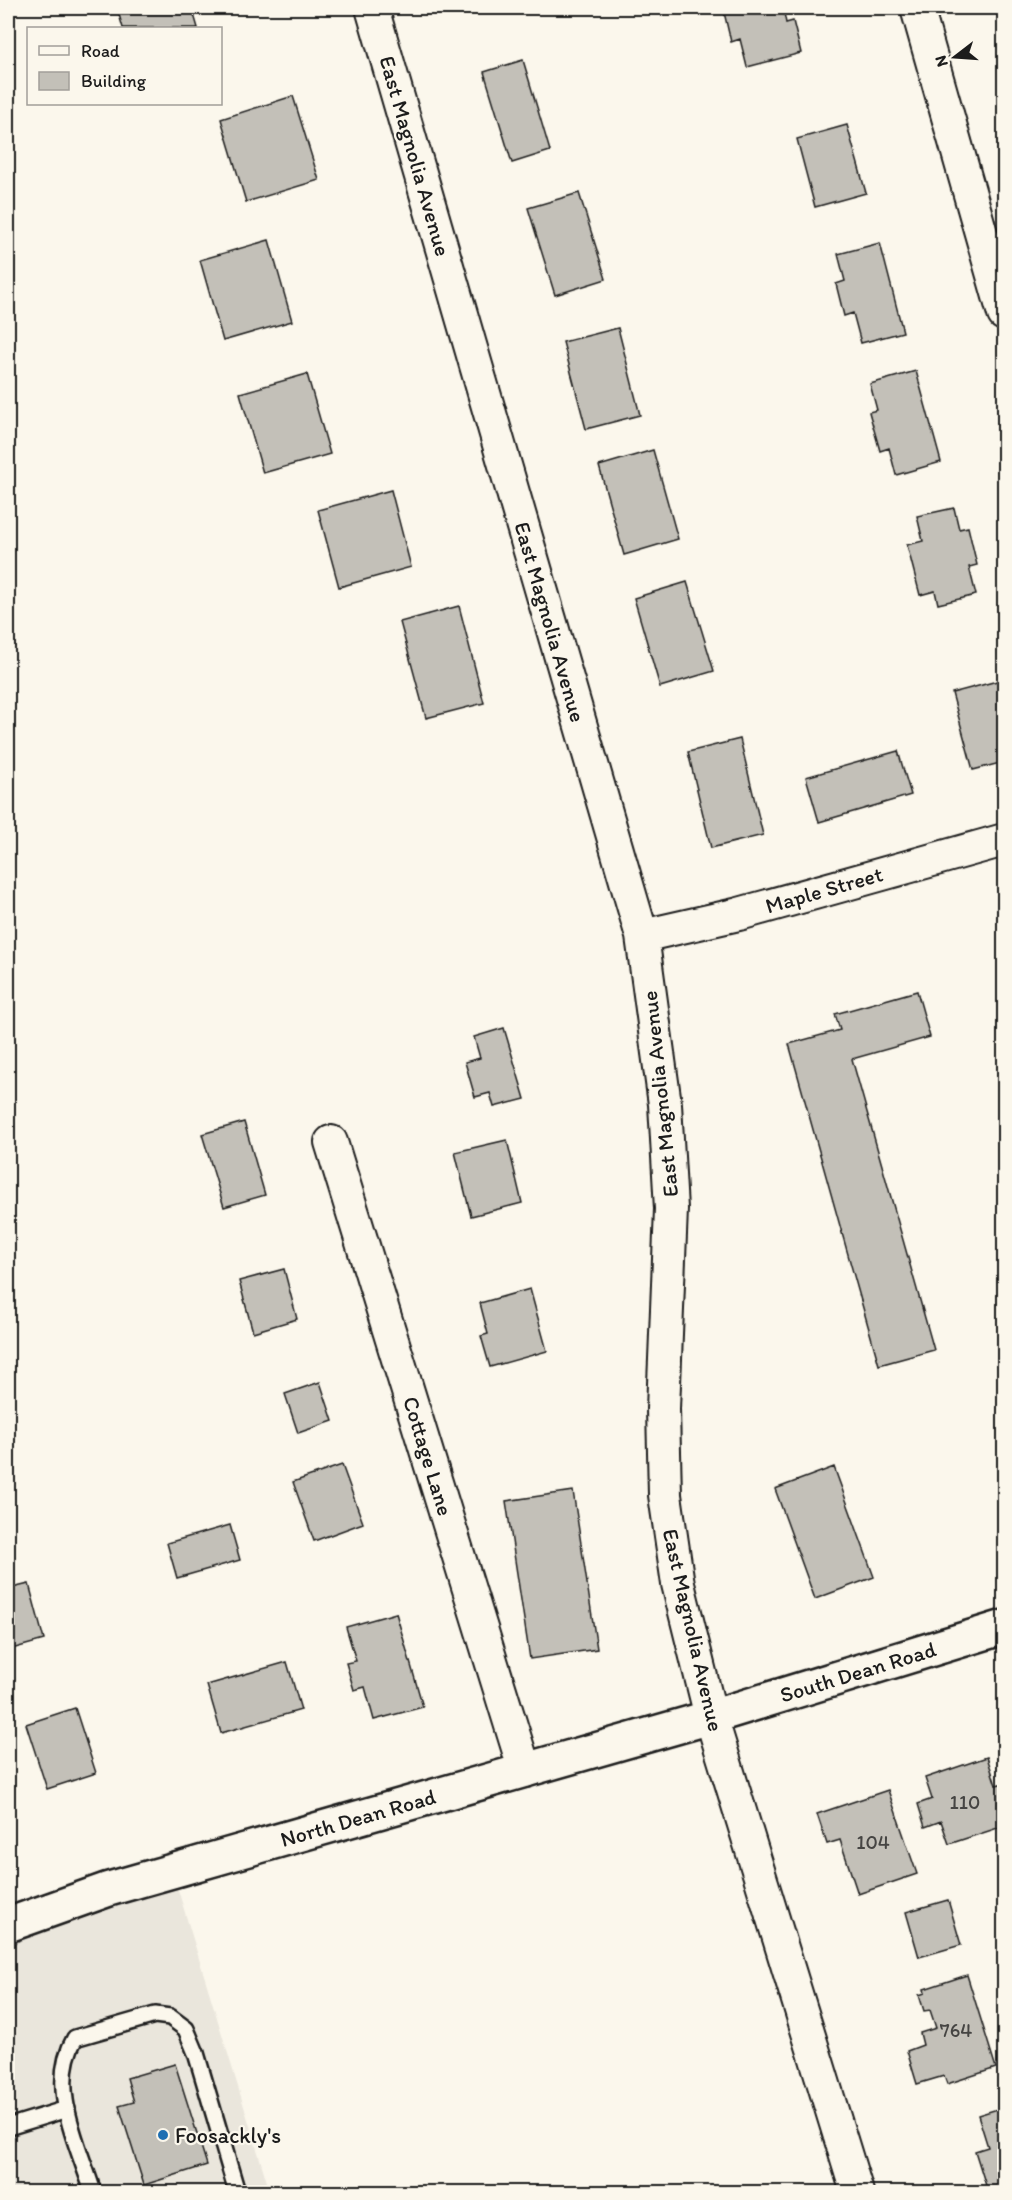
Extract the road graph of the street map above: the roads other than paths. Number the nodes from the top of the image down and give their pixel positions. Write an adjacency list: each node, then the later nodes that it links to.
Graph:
1 (372, 8): 5 (street, East Magnolia Avenue)
2 (917, 8): 3 (street)
3 (1005, 314)
4 (1005, 840): 5 (street, Maple Street)
5 (642, 936): 8 (street, East Magnolia Avenue)
6 (331, 1142): 9 (street, Cottage Lane)
7 (1005, 1627): 8 (street, South Dean Road)
8 (711, 1718): 9 (street, North Dean Road); 15 (street, East Magnolia Avenue)
9 (525, 1771): 10 (street, North Dean Road)
10 (8, 1925)
11 (67, 2109): 12 (lane); 13 (lane); 14 (lane)
12 (8, 2127)
13 (93, 2193)
14 (237, 2193)
15 (857, 2193)

